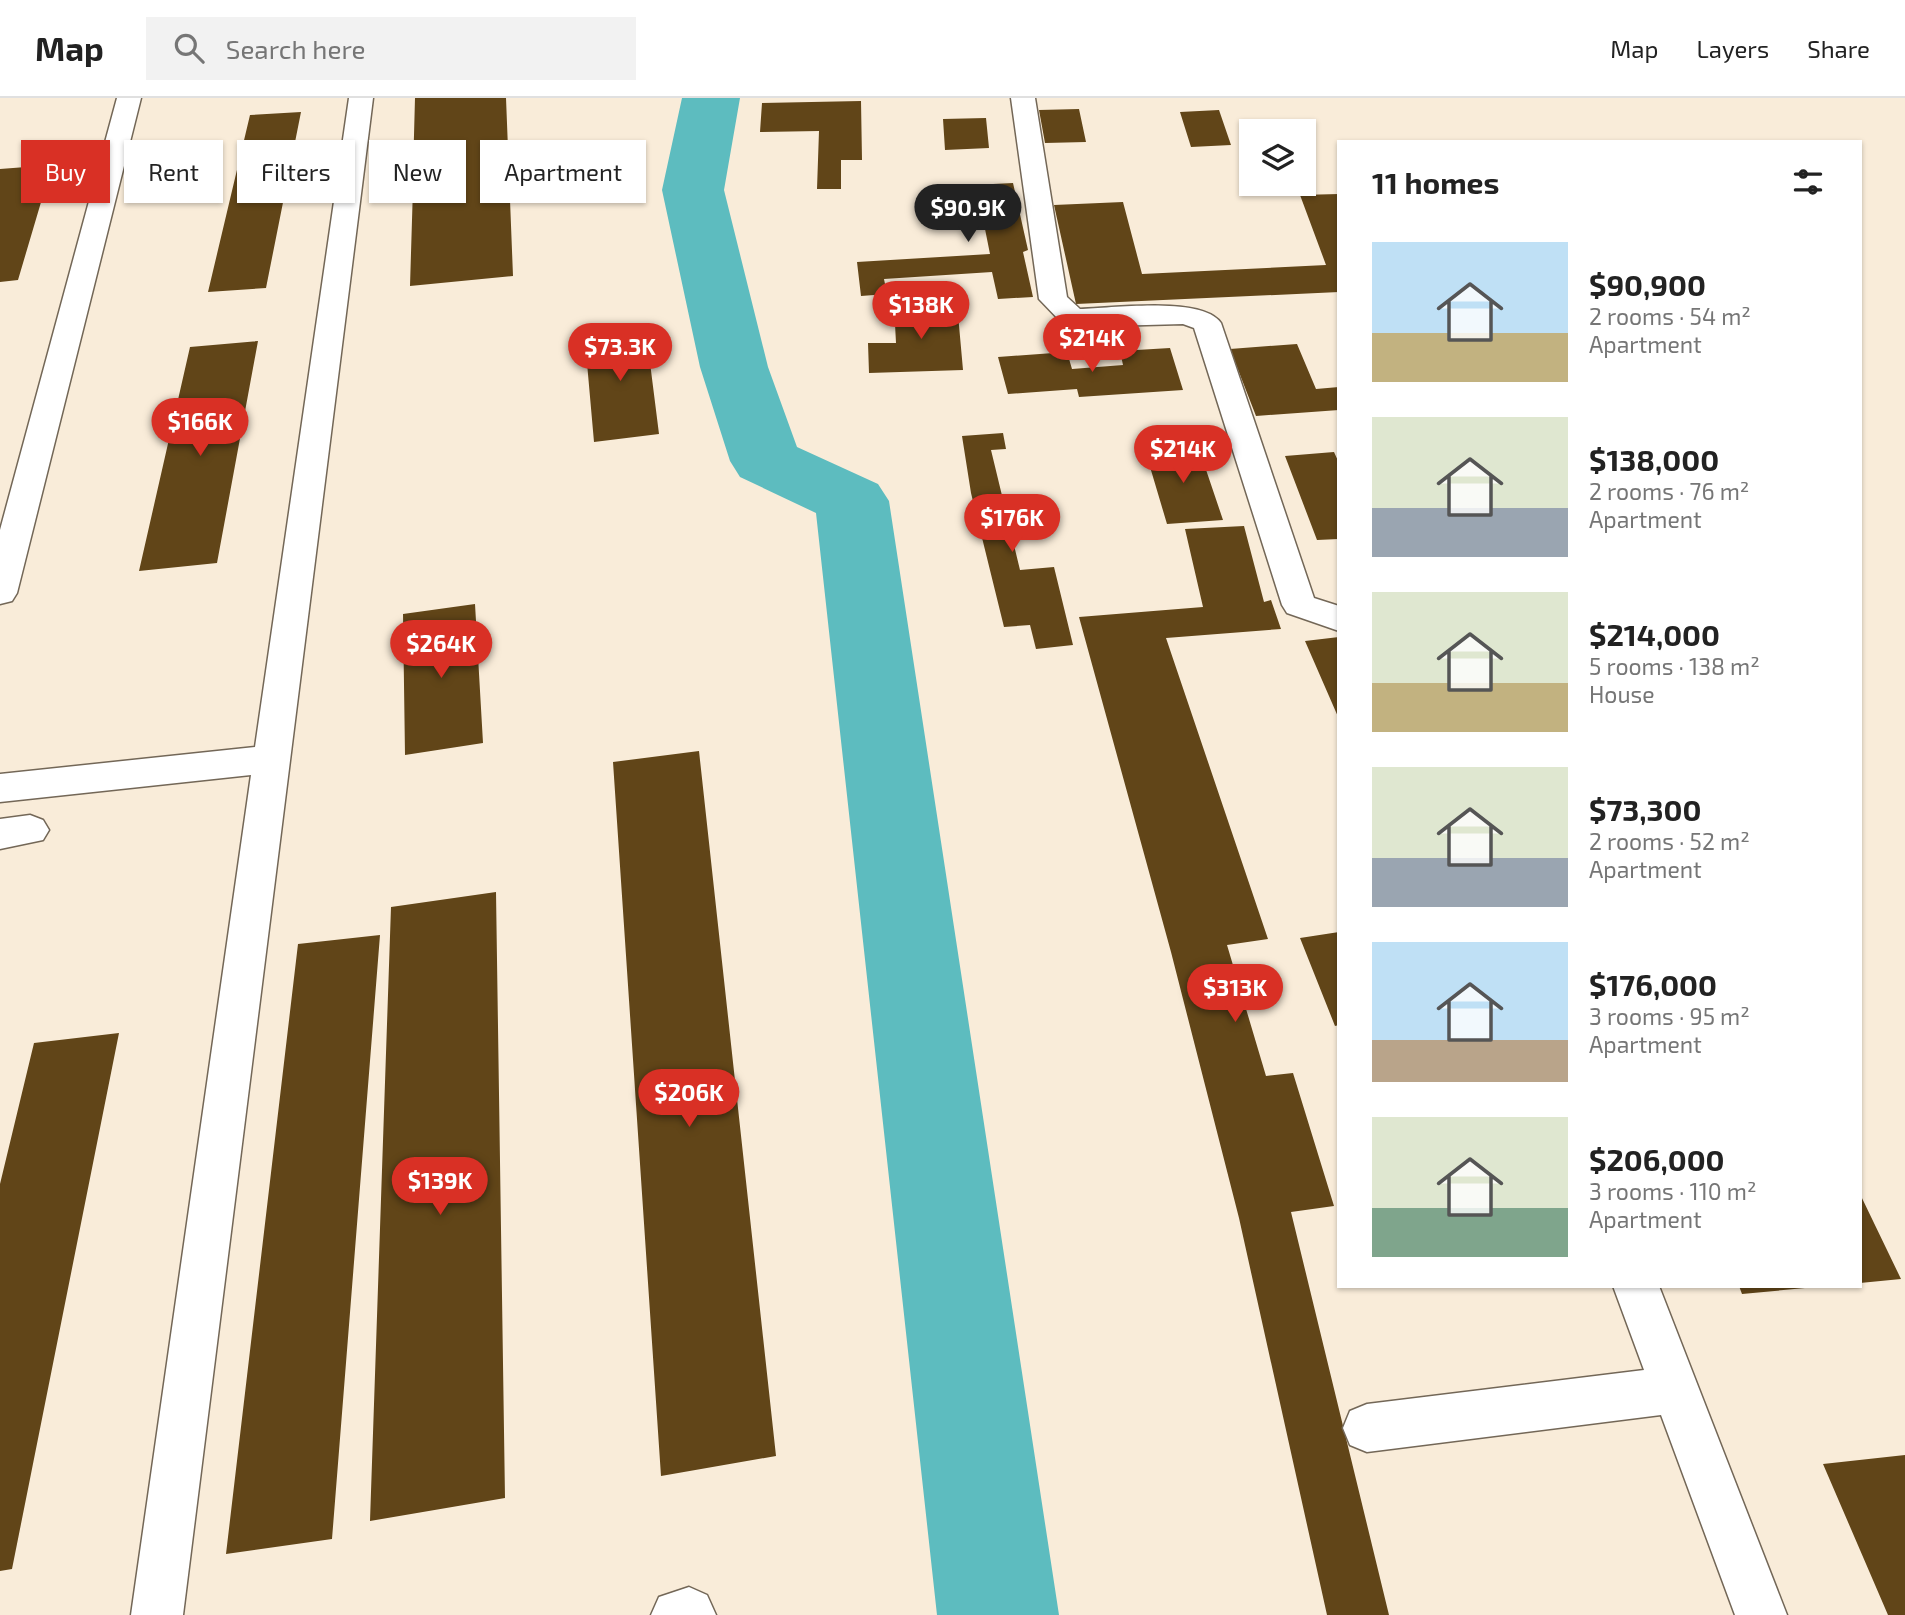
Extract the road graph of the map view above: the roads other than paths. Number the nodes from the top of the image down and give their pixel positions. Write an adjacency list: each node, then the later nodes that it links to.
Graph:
1 (130, 98): 4 (street)
2 (361, 98): 6 (street)
3 (1023, 98): 5 (street)
4 (0, 593)
5 (1337, 618)
6 (272, 759): 7 (street); 11 (street)
7 (0, 788)
8 (1637, 1288): 9 (street)
9 (1675, 1390): 10 (street); 14 (street)
10 (1367, 1428)
11 (157, 1615)
12 (677, 1615): 13 (street)
13 (690, 1615)
14 (1761, 1615)

